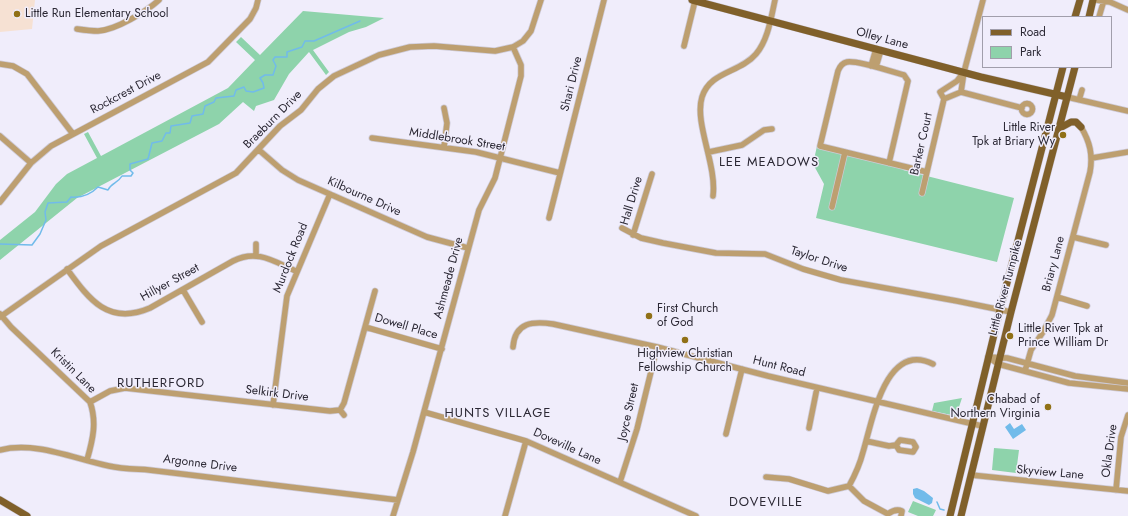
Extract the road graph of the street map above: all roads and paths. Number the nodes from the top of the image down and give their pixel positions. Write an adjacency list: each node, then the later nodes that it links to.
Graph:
1 (160, 0): 16 (street)
2 (258, 0): 37 (street, Rockcrest Drive)
3 (541, 0): 18 (street, Braeburn Drive)
4 (604, 0): 50 (street, Shari Drive)
5 (693, 0): 15 (main road, Olley Lane); 17 (street)
6 (776, 0): 15 (street)
7 (983, 0): 24 (street)
8 (1080, 0): 12 (main road)
9 (1095, 0): 10 (street); 13 (main road)
10 (1103, 0): 11 (street); 14 (street)
11 (1128, 10)
12 (1075, 16)
13 (1089, 16)
14 (1100, 16)
15 (770, 22): 19 (main road, Olley Lane); 42 (street)
16 (77, 29)
17 (684, 46)
18 (513, 47): 41 (street, Braeburn Drive); 45 (street, Ashmeade Drive)
19 (878, 50): 21 (street); 24 (main road, Olley Lane)
20 (0, 64): 37 (street)
21 (874, 67): 43 (street); 48 (street)
22 (1062, 68): 27 (main road, Little River Turnpike)
23 (1075, 68): 28 (main road, Little River Turnpike)
24 (964, 72): 26 (street); 27 (main road, Olley Lane); 29 (street, Barker Court)
25 (1082, 90): 30 (street)
26 (961, 92): 29 (street, Barker Court); 32 (street)
27 (1056, 95): 28 (main road, Olley Lane); 71 (main road, Little River Turnpike)
28 (1067, 98): 30 (street); 35 (main road, Little River Turnpike)
29 (944, 99): 49 (street, Barker Court)
30 (1079, 100): 33 (street)
31 (444, 108): 40 (street)
32 (1022, 108)
33 (1128, 111)
34 (1081, 127): 35 (main road); 46 (street)
35 (1060, 128): 72 (main road, Little River Turnpike)
36 (772, 129): 42 (street)
37 (73, 134): 47 (street, Rockcrest Drive)
38 (0, 136): 47 (street)
39 (372, 138): 40 (street, Middlebrook Street)
40 (444, 147): 45 (street, Middlebrook Street)
41 (259, 150): 53 (street, Kilbourne Drive); 65 (street, Braeburn Drive)
42 (709, 152): 54 (street)
43 (845, 152): 48 (street); 56 (street)
44 (1128, 152): 46 (street)
45 (501, 158): 50 (street, Middlebrook Street); 63 (street, Ashmeade Drive)
46 (1092, 158): 60 (street, Briary Lane)
47 (31, 163): 55 (street, Rockcrest Drive)
48 (889, 163): 49 (street)
49 (927, 172): 52 (street, Barker Court)
50 (560, 173): 57 (street, Shari Drive)
51 (652, 174): 59 (street, Hall Drive)
52 (922, 193)
53 (330, 194): 63 (street, Kilbourne Drive); 66 (street, Murdock Road)
54 (713, 196)
55 (0, 202)
56 (832, 207)
57 (549, 218)
58 (622, 228): 59 (street, Taylor Drive)
59 (633, 235): 71 (street, Taylor Drive)
60 (1073, 237): 62 (street); 69 (street, Briary Lane)
61 (256, 244): 64 (street)
62 (1106, 245)
63 (468, 248): 78 (street, Ashmeade Drive)
64 (256, 255): 66 (street); 67 (street, Hillyer Street)
65 (67, 269): 67 (street, Hillyer Street); 73 (street, Braeburn Drive)
66 (296, 271): 90 (street, Murdock Road)
67 (183, 290): 74 (street)
68 (375, 291): 75 (street, Selkirk Drive)
69 (1056, 298): 70 (street); 82 (street, Briary Lane)
70 (1087, 306)
71 (1000, 310): 72 (street, Taylor Drive); 79 (main road, Little River Turnpike)
72 (1011, 312): 80 (main road, Little River Turnpike)
73 (1, 316): 88 (street, Kristin Lane)
74 (202, 322)
75 (365, 327): 78 (street, Dowell Place); 90 (street, Selkirk Drive)
76 (513, 346): 77 (street, Hunt Road)
77 (656, 347): 83 (street, Hunt Road); 104 (street, Joyce Street)
78 (442, 349): 91 (street, Ashmeade Drive)
79 (988, 357): 80 (street); 93 (main road, Little River Turnpike)
80 (999, 360): 82 (street); 84 (street); 94 (main road, Little River Turnpike)
81 (932, 364): 89 (street)
82 (1027, 364): 84 (street, Briary Lane); 85 (street)
83 (742, 369): 86 (street, Hunt Road); 96 (street)
84 (1025, 371): 87 (street)
85 (1128, 383)
86 (817, 388): 89 (street, Hunt Road); 95 (street)
87 (1128, 389)
88 (90, 402): 90 (street, Selkirk Drive); 101 (street, Kristin Lane)
89 (878, 402): 93 (street, Hunt Road); 98 (street)
90 (273, 405)
91 (424, 412): 97 (street, Doveville Lane); 109 (street, Ashmeade Drive)
92 (1128, 415): 106 (street, Okla Drive)
93 (971, 424): 94 (street, Hunt Road); 116 (main road, Little River Turnpike)
94 (982, 426): 102 (main road, Little River Turnpike)
95 (808, 428)
96 (726, 434)
97 (526, 441): 104 (street, Doveville Lane); 113 (street)
98 (866, 441): 99 (street); 105 (street)
99 (896, 445)
100 (0, 450): 101 (street, Argonne Drive)
101 (87, 460): 109 (street, Argonne Drive)
102 (971, 475): 106 (street, Skyview Lane); 117 (main road, Little River Turnpike)
103 (766, 477): 105 (street)
104 (620, 482): 114 (street, Doveville Lane)
105 (849, 486): 110 (street)
106 (1116, 490): 107 (street, Skyview Lane)
107 (1128, 491)
108 (0, 500): 111 (main road)
109 (398, 500): 112 (street, Ashmeade Drive)
110 (889, 515): 115 (street)
111 (27, 516)
112 (393, 516)
113 (505, 516)
114 (696, 516)
115 (901, 516)
116 (950, 516)
117 (962, 516)

